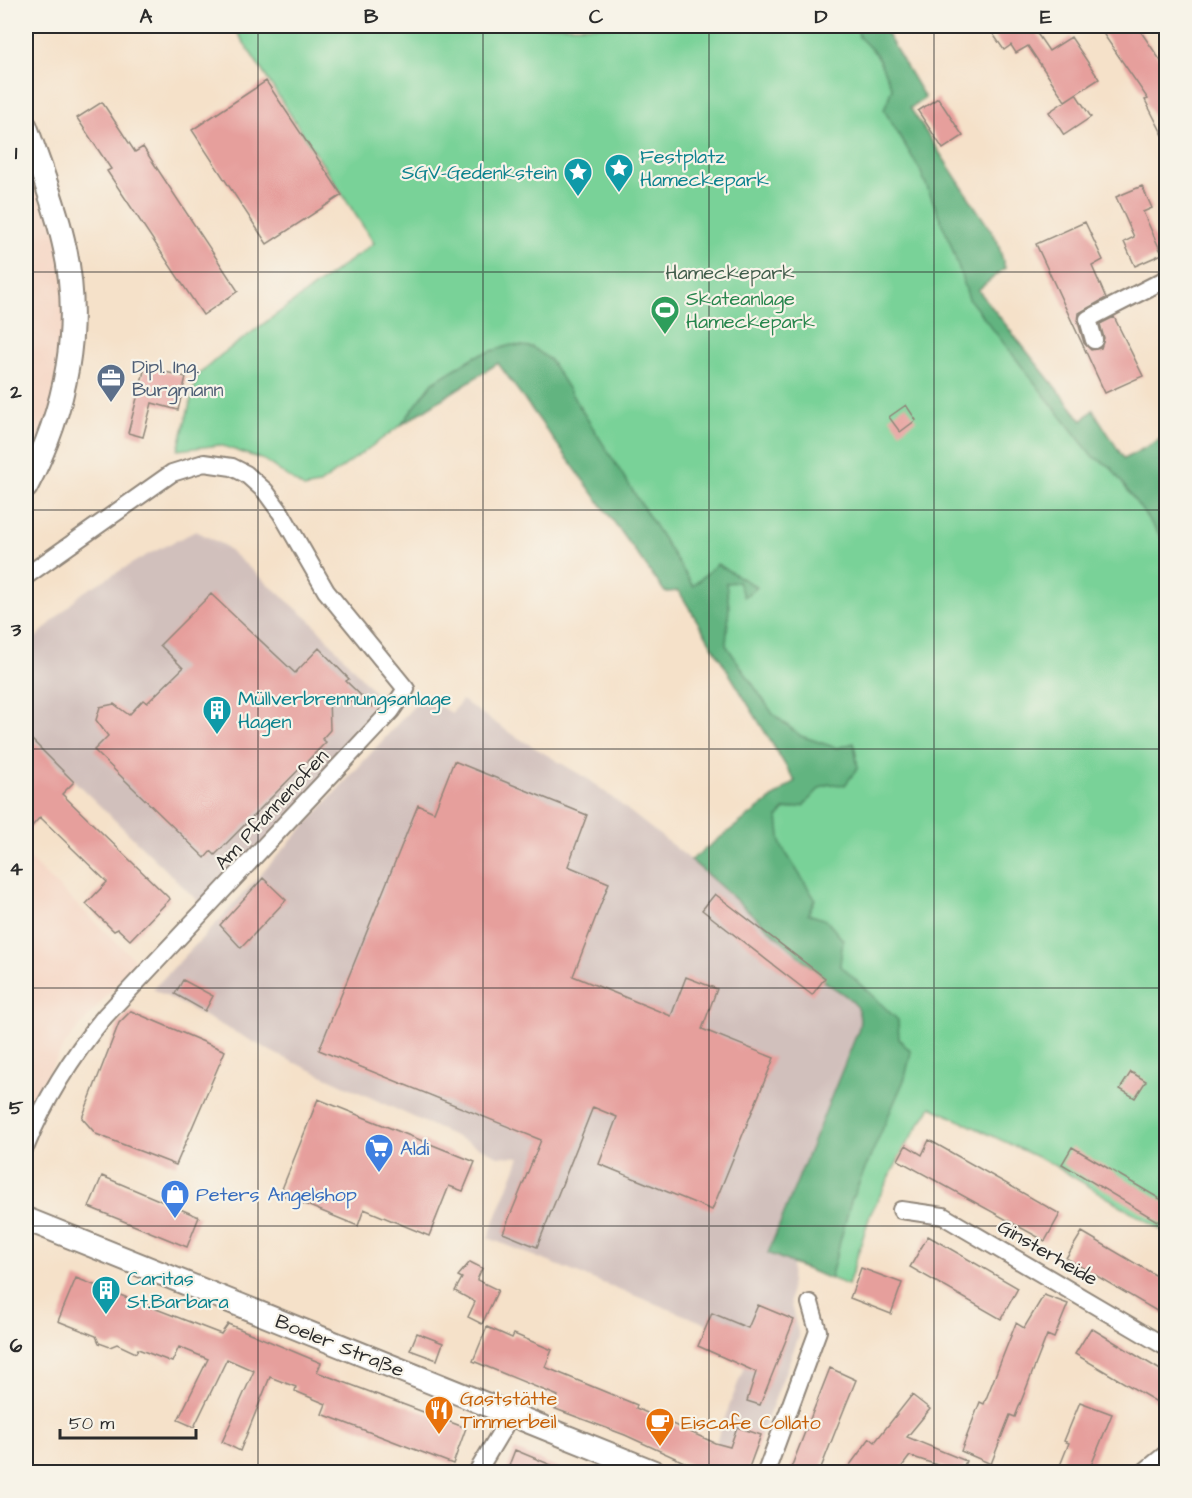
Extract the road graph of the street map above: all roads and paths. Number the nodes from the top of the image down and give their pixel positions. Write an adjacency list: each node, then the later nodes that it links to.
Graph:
1 (26, 127): 4 (street)
2 (1167, 279): 3 (street)
3 (1094, 340)
4 (26, 488)
5 (26, 576): 6 (street, Am Pfannenofen)
6 (26, 1146)
7 (902, 1210): 10 (street, Ginsterheide)
8 (26, 1220): 11 (street, Boeler Straße)
9 (810, 1303): 15 (street)
10 (1167, 1347)
11 (510, 1415): 13 (street); 14 (street, Boeler Straße)
12 (1167, 1454): 16 (street)
13 (477, 1473)
14 (654, 1473)
15 (766, 1473)
16 (1144, 1473)

